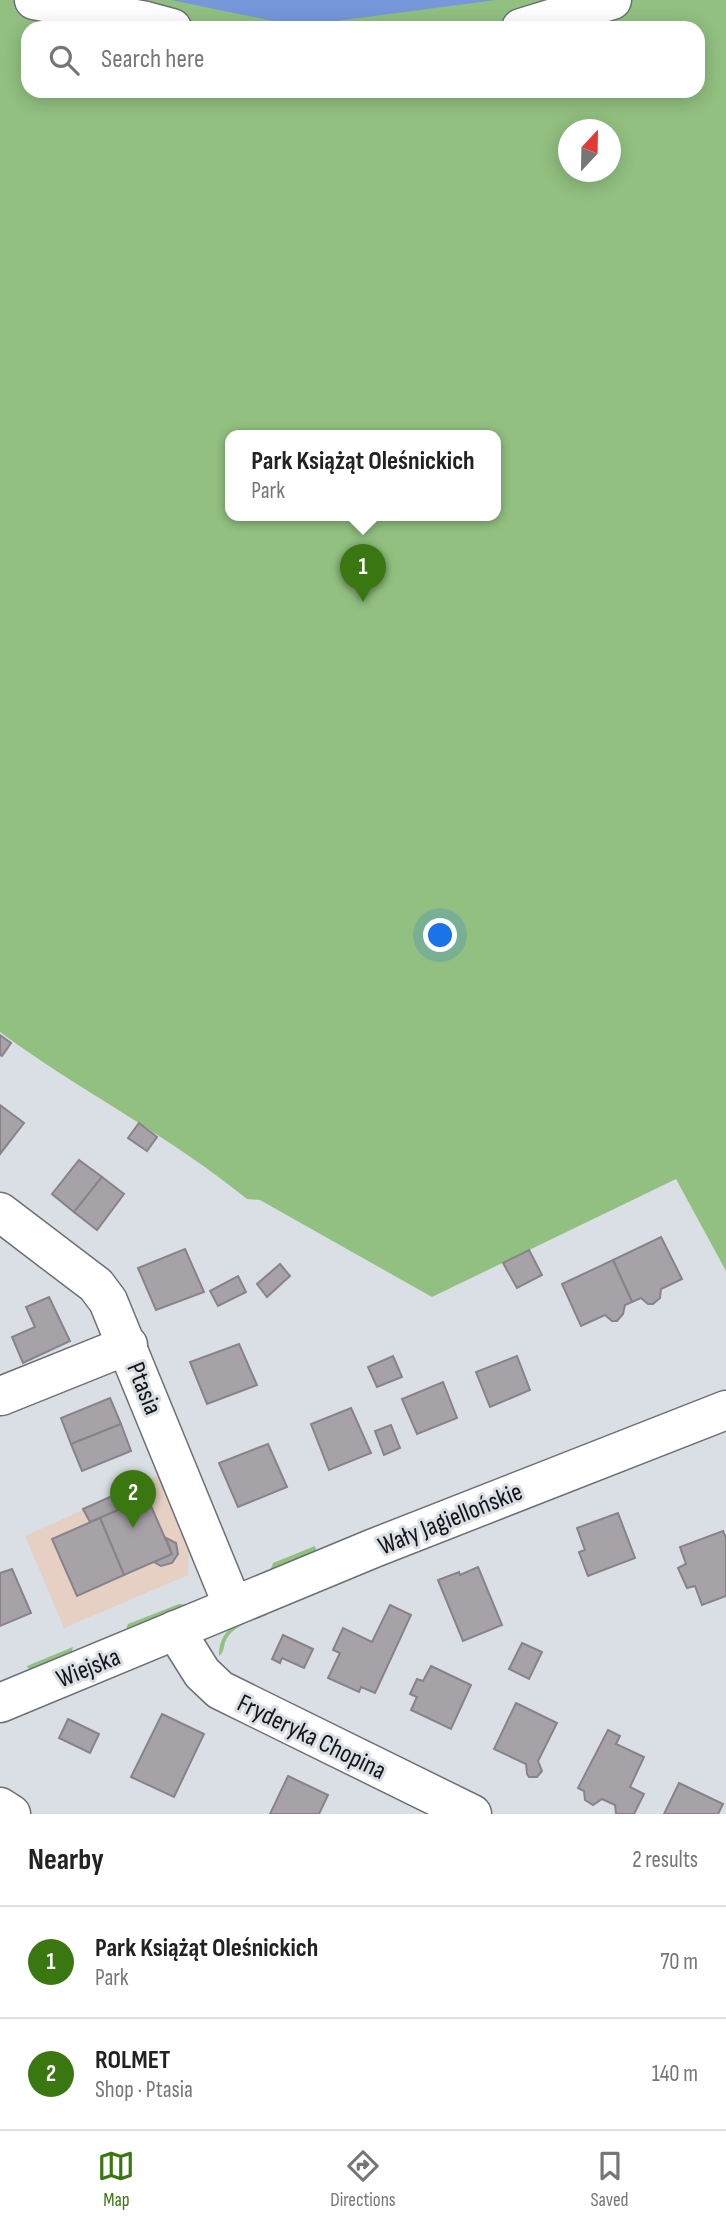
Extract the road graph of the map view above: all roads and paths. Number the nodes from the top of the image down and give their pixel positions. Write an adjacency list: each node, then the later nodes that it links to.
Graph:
1 (34, 0): 3 (street)
2 (612, 0): 4 (street)
3 (146, 21)
4 (544, 21)
5 (0, 1212): 6 (street, Ptasia)
6 (128, 1345): 7 (street); 9 (street, Ptasia)
7 (1, 1396)
8 (726, 1409): 9 (street, Wały Jagiellońskie)
9 (233, 1606): 10 (street, Wały Jagiellońskie)
10 (176, 1630): 11 (street, Wiejska); 14 (street, Fryderyka Chopina)
11 (0, 1703)
12 (0, 1807): 13 (street)
13 (11, 1814)
14 (472, 1814)

